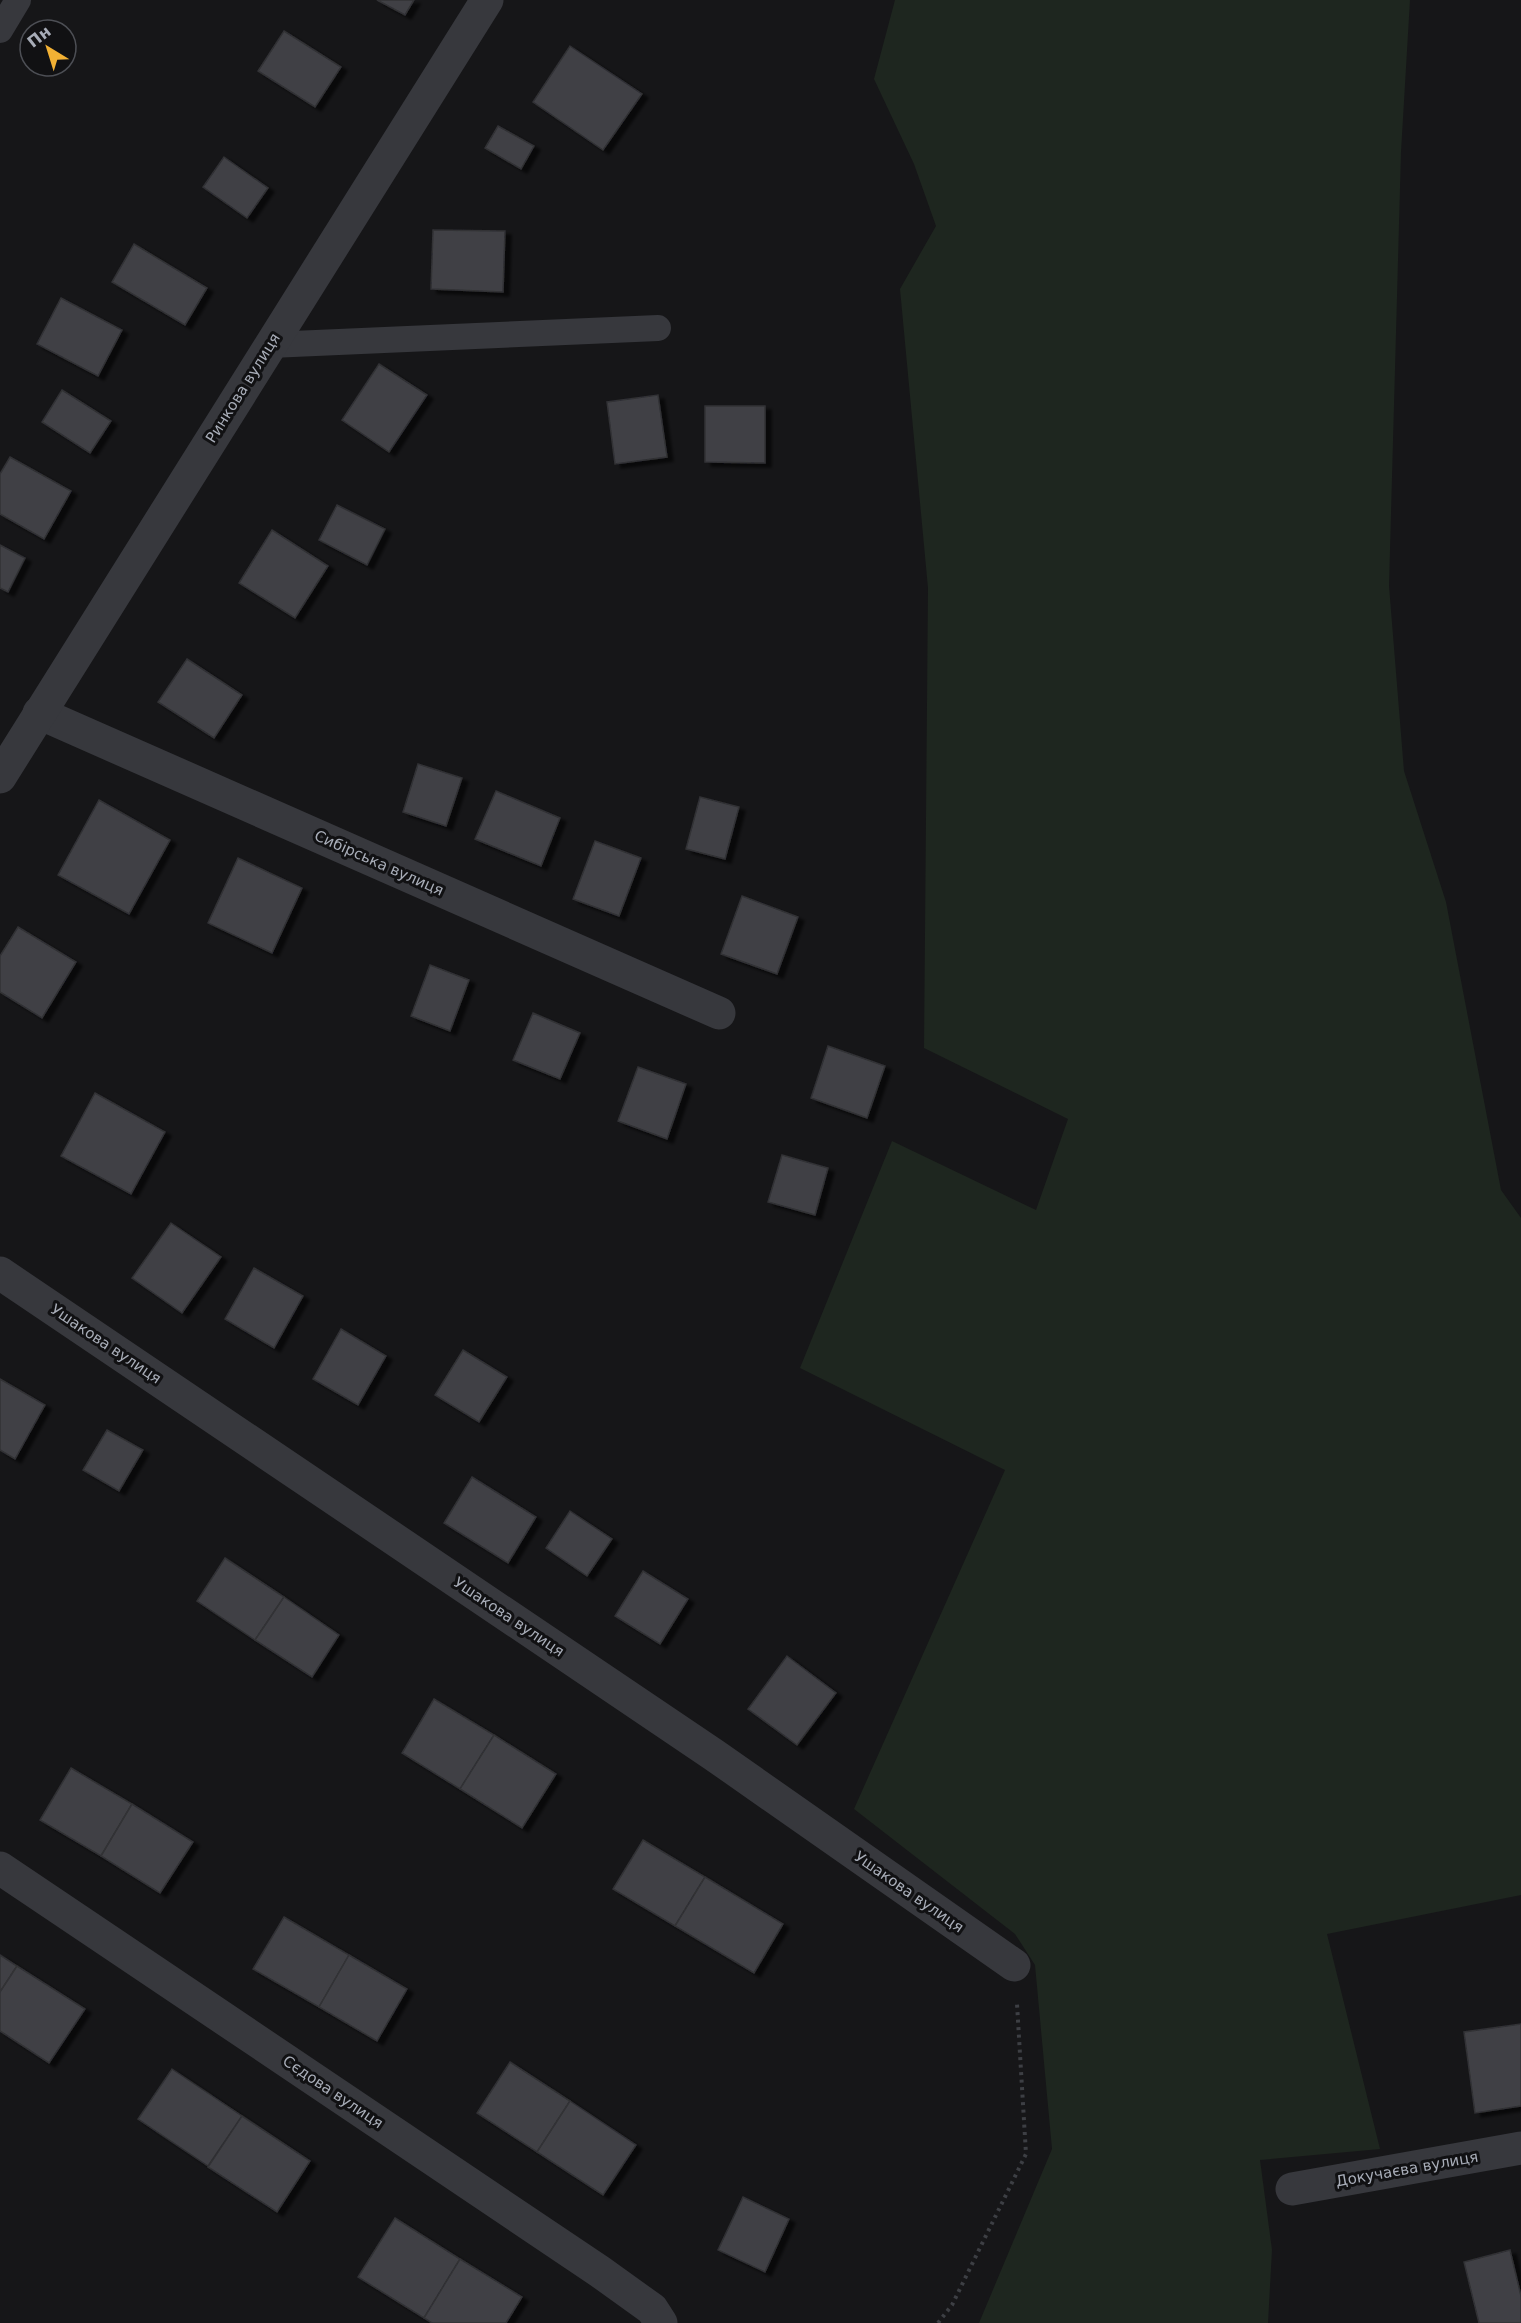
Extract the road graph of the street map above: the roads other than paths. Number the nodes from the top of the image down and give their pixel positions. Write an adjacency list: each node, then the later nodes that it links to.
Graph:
1 (18, 0): 3 (lane)
2 (487, 0): 5 (street, Ринкова вулиця)
3 (0, 30)
4 (658, 328): 5 (lane)
5 (270, 345): 6 (street, Ринкова вулиця)
6 (39, 713): 7 (street, Ринкова вулиця); 8 (street, Сибірська вулиця)
7 (0, 777)
8 (719, 1013)
9 (0, 1273): 11 (street, Ушакова вулиця)
10 (0, 1868): 14 (street, Сєдова вулиця)
11 (1014, 1965)
12 (1521, 2148): 13 (street, Докучаєва вулиця)
13 (1292, 2189)
14 (661, 2323)

